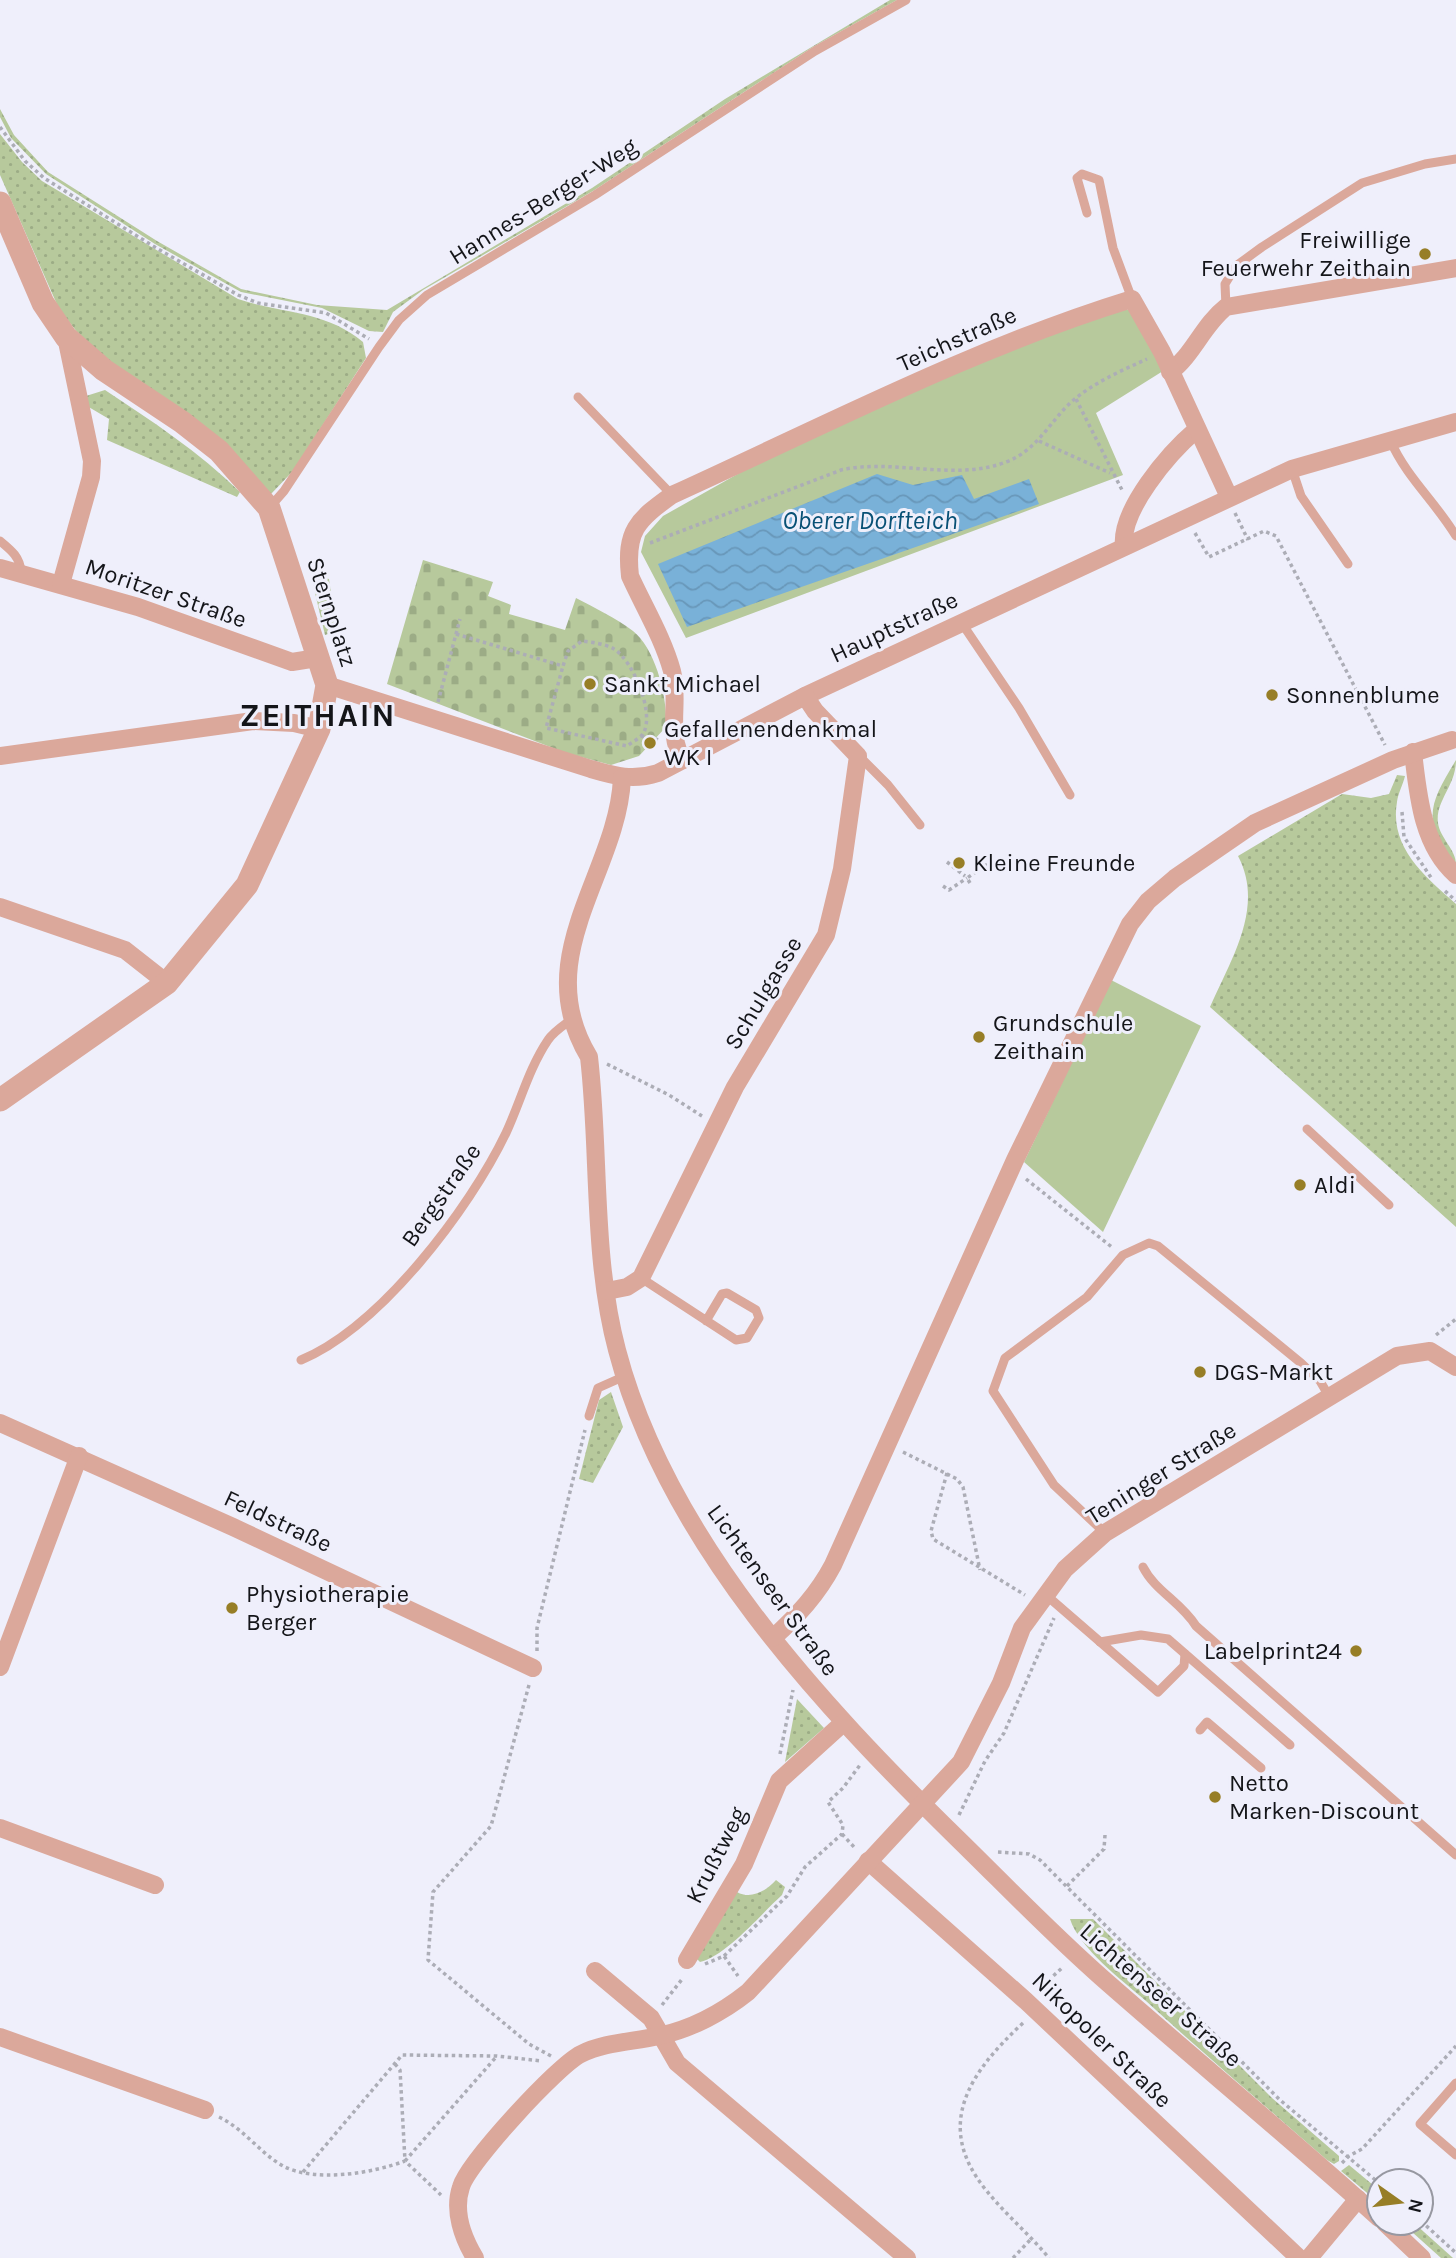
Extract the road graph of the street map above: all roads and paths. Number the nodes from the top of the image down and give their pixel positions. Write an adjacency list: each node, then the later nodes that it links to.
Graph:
1 (906, 0): 10 (lane, Hannes-Berger-Weg)
2 (0, 127): 10 (path)
3 (1456, 159): 8 (lane)
4 (0, 203): 9 (street)
5 (1087, 213): 7 (lane)
6 (1456, 268): 8 (street)
7 (1132, 299): 11 (street); 20 (street, Teichstraße)
8 (1226, 307): 12 (street)
9 (66, 337): 22 (street); 33 (street)
10 (379, 347): 22 (lane, Hannes-Berger-Weg)
11 (1162, 352): 12 (street); 14 (path)
12 (1170, 372): 16 (street)
13 (578, 397): 20 (lane)
14 (1076, 398): 17 (path); 17 (path)
15 (1456, 422): 18 (street, Hauptstraße)
16 (1196, 430): 21 (street); 28 (street)
17 (1039, 440): 29 (path)
18 (1390, 440): 19 (street, Hauptstraße); 25 (lane)
19 (1292, 469): 21 (street, Hauptstraße); 30 (lane)
20 (673, 495): 29 (street, Teichstraße)
21 (1229, 496): 24 (street, Hauptstraße)
22 (269, 508): 37 (street, Sternplatz)
23 (1236, 515): 26 (path)
24 (1188, 517): 26 (path); 28 (street, Hauptstraße)
25 (1456, 536)
26 (1248, 540): 49 (path)
27 (0, 541): 32 (lane)
28 (1124, 546): 35 (street, Hauptstraße)
29 (628, 551): 48 (street)
30 (1348, 564)
31 (0, 568): 32 (street, Moritzer Straße)
32 (20, 572): 33 (street, Moritzer Straße)
33 (61, 584): 37 (street, Moritzer Straße)
34 (460, 619): 36 (path)
35 (961, 622): 41 (street, Hauptstraße); 51 (lane)
36 (456, 634): 38 (path); 42 (path)
37 (317, 658): 39 (street, Sternplatz)
38 (563, 666): 38 (path)
39 (327, 685): 40 (street, Sternplatz); 43 (street)
40 (351, 692): 42 (street, Hauptstraße)
41 (805, 696): 47 (street); 48 (street, Hauptstraße)
42 (433, 718): 50 (street, Hauptstraße)
43 (319, 729): 46 (street); 59 (street)
44 (1454, 739): 45 (street)
45 (1413, 752): 49 (street); 55 (street)
46 (0, 756)
47 (859, 756): 52 (lane); 63 (street, Schulgasse)
48 (683, 760): 50 (street, Hauptstraße)
49 (1392, 760): 65 (street)
50 (622, 778): 60 (street, Lichtenseer Straße)
51 (1070, 795)
52 (920, 825)
53 (947, 862): 56 (path)
54 (989, 870): 56 (path)
55 (1456, 875)
56 (967, 879): 57 (path)
57 (943, 886)
58 (0, 907): 59 (street)
59 (167, 983): 62 (street)
60 (572, 1019): 61 (street, Lichtenseer Straße); 71 (lane, Bergstraße)
61 (589, 1057): 63 (path); 69 (street, Lichtenseer Straße)
62 (0, 1100)
63 (715, 1125): 68 (street, Schulgasse)
64 (1307, 1129): 66 (lane)
65 (1013, 1169): 67 (path); 77 (street)
66 (1390, 1205)
67 (1123, 1255): 74 (lane); 80 (lane)
68 (640, 1278): 69 (street); 70 (lane)
69 (607, 1291): 73 (street, Lichtenseer Straße)
70 (706, 1321): 70 (lane)
71 (301, 1360)
72 (1456, 1367): 74 (street, Teninger Straße)
73 (625, 1376): 75 (lane); 84 (street, Lichtenseer Straße)
74 (1330, 1398): 80 (street, Teninger Straße)
75 (589, 1416): 88 (path)
76 (0, 1423): 78 (street, Feldstraße)
77 (888, 1445): 79 (path); 84 (street)
78 (79, 1456): 87 (street); 88 (street, Feldstraße)
79 (947, 1473): 82 (path); 82 (path)
80 (1105, 1533): 83 (street, Teninger Straße)
81 (1143, 1567): 100 (lane)
82 (980, 1570): 83 (path)
83 (1048, 1601): 85 (lane); 96 (street, Teninger Straße); 96 (path)
84 (773, 1638): 89 (street, Lichtenseer Straße)
85 (1100, 1642): 86 (lane); 86 (lane)
86 (1185, 1654): 92 (lane)
87 (0, 1667)
88 (533, 1668): 117 (path)
89 (805, 1678): 90 (street, Lichtenseer Straße); 95 (path)
90 (843, 1723): 95 (street, Krußtweg); 96 (street, Lichtenseer Straße)
91 (1200, 1730): 93 (lane)
92 (1290, 1745)
93 (1261, 1768)
94 (868, 1773): 105 (path)
95 (779, 1781): 106 (street, Krußtweg)
96 (929, 1798): 101 (street); 104 (street, Lichtenseer Straße)
97 (0, 1828): 102 (street)
98 (1105, 1835): 103 (path)
99 (988, 1848): 103 (path)
100 (1456, 1856)
101 (868, 1861): 110 (street); 111 (street, Nikopoler Straße)
102 (155, 1885)
103 (1067, 1886): 122 (path)
104 (1077, 1955): 111 (path); 126 (street, Lichtenseer Straße)
105 (724, 1956): 106 (path); 110 (path)
106 (690, 1963): 109 (path)
107 (595, 1971): 112 (street)
108 (669, 1985): 109 (path)
109 (674, 1989): 112 (path)
110 (748, 1992): 113 (street)
111 (1030, 2006): 132 (path); 138 (street, Nikopoler Straße)
112 (651, 2018): 113 (street)
113 (661, 2036): 117 (street); 135 (street)
114 (0, 2037): 120 (street)
115 (1456, 2046): 122 (path)
116 (497, 2056): 117 (path); 118 (path); 123 (path)
117 (565, 2063): 129 (street)
118 (395, 2064): 123 (path); 125 (path)
119 (1456, 2083): 121 (lane)
120 (205, 2110): 125 (path)
121 (1456, 2155)
122 (1349, 2156): 124 (path); 126 (path)
123 (405, 2161): 125 (path); 129 (path)
124 (1365, 2170)
125 (303, 2172)
126 (1332, 2176): 127 (street, Lichtenseer Straße)
127 (1358, 2199): 128 (street, Lichtenseer Straße); 139 (street)
128 (1365, 2205)
129 (459, 2208): 134 (street)
130 (1435, 2234): 133 (path)
131 (1400, 2237): 140 (street)
132 (1032, 2238): 136 (path); 137 (path)
133 (1456, 2253)
134 (475, 2258)
135 (907, 2258)
136 (1013, 2258)
137 (1049, 2258)
138 (1299, 2258)
139 (1309, 2258)
140 (1422, 2258)

